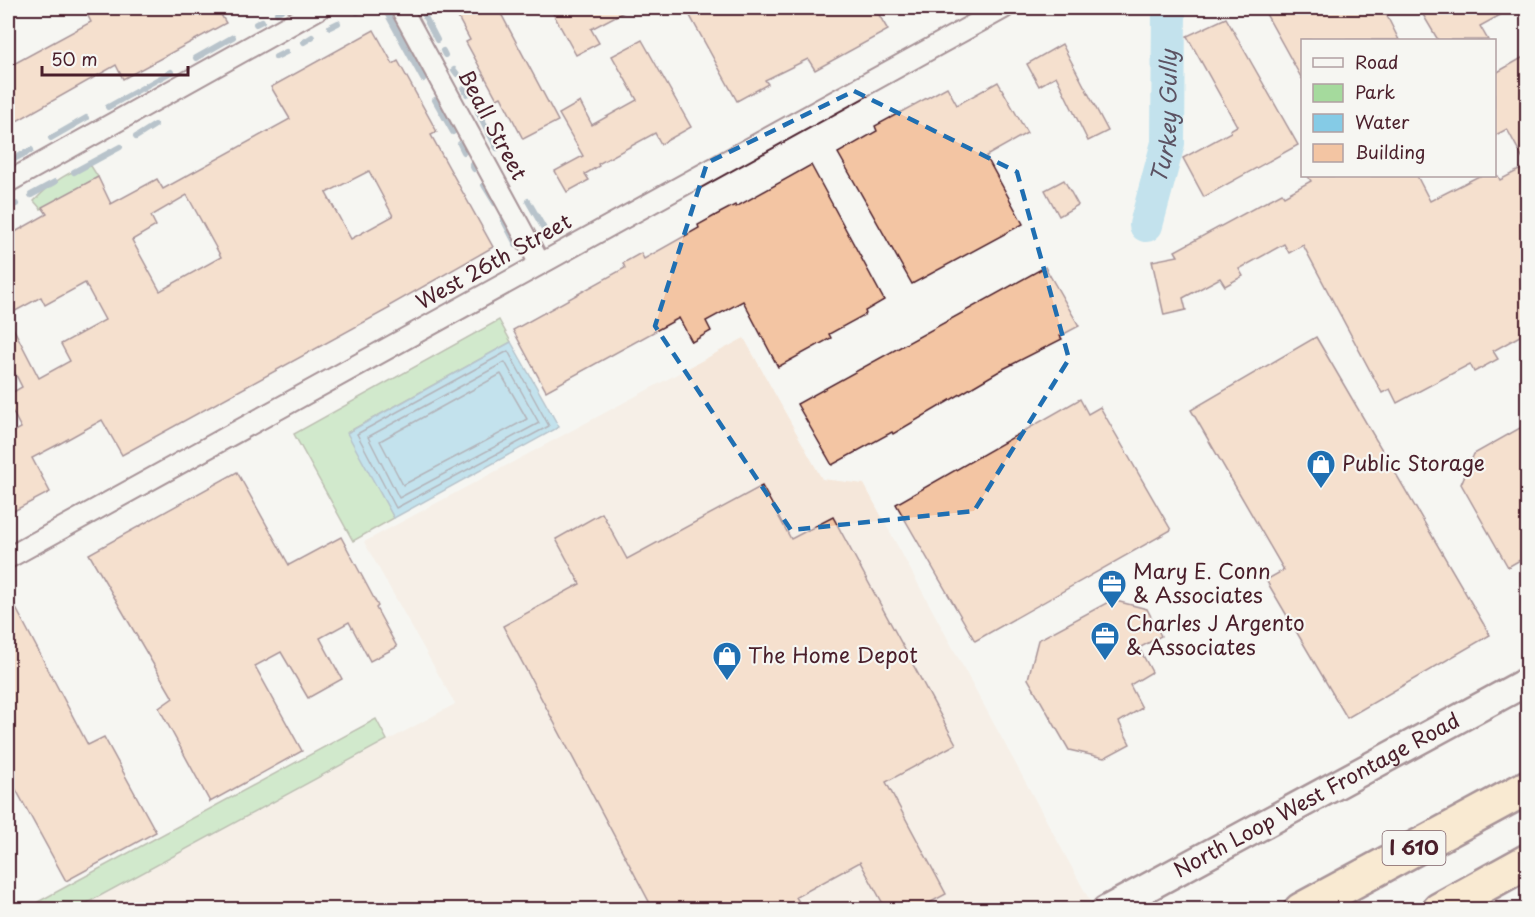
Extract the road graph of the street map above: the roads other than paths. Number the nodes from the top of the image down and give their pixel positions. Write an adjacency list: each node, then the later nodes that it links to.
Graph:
1 (320, 8): 4 (street)
2 (401, 8): 5 (street, Beall Street)
3 (1004, 8): 5 (street, West 26th Street)
4 (8, 182)
5 (540, 264): 6 (street, West 26th Street)
6 (8, 558)
7 (1527, 681): 10 (main road, North Loop West Frontage Road)
8 (1527, 787): 11 (highway, I 610)
9 (1527, 861): 12 (highway)
10 (1106, 909)
11 (1301, 909)
12 (1439, 909)

